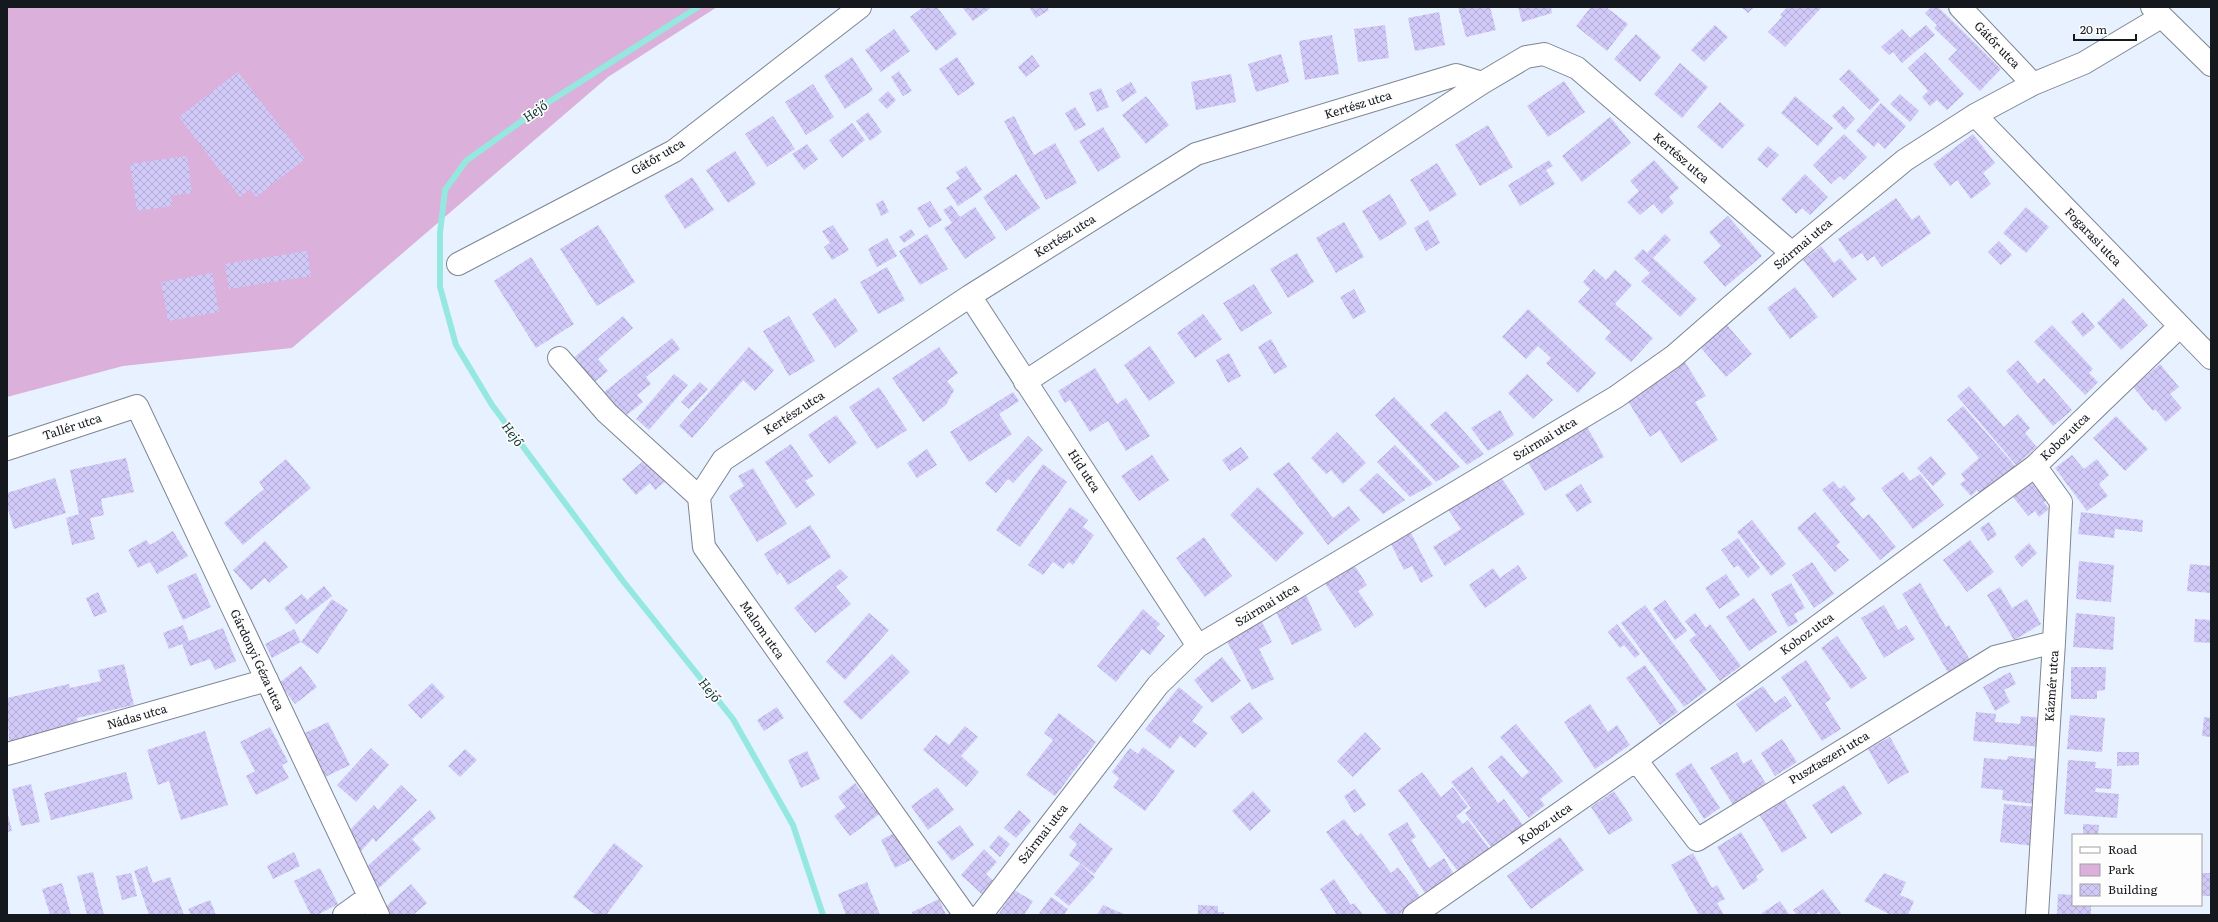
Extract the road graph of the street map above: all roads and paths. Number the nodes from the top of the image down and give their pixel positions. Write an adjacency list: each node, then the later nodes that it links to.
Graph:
1 (860, 7): 9 (street, Gátőr utca)
2 (1960, 7): 6 (street, Gátőr utca)
3 (2157, 12): 4 (street); 6 (street, Szirmai utca)
4 (2211, 65)
5 (1482, 83): 8 (street, Kertész utca); 10 (street, Kertész utca); 14 (street, Kertész utca)
6 (2033, 84): 7 (street, Szirmai utca)
7 (1975, 115): 8 (street, Szirmai utca); 11 (street, Fogarasi utca)
8 (1792, 253): 20 (street, Szirmai utca)
9 (458, 264)
10 (970, 296): 14 (street, Híd utca); 18 (street, Kertész utca)
11 (2180, 326): 13 (street, Fogarasi utca); 17 (street, Koboz utca)
12 (559, 358): 18 (street)
13 (2211, 358)
14 (1025, 382): 20 (street, Híd utca)
15 (137, 406): 16 (street, Tallér utca); 21 (street, Gárdonyi Géza utca)
16 (7, 449)
17 (2035, 466): 19 (street, Kázmér utca); 23 (street, Koboz utca)
18 (699, 497): 26 (street, Malom utca)
19 (2054, 642): 23 (street, Pusztaszeri utca); 29 (street, Kázmér utca)
20 (1198, 646): 27 (street, Szirmai utca)
21 (267, 680): 22 (street, Nádas utca); 24 (street, Gárdonyi Géza utca)
22 (7, 754)
23 (1636, 760): 28 (street, Koboz utca)
24 (373, 906): 25 (street)
25 (344, 915)
26 (965, 915)
27 (981, 915)
28 (1414, 915)
29 (2037, 915)

